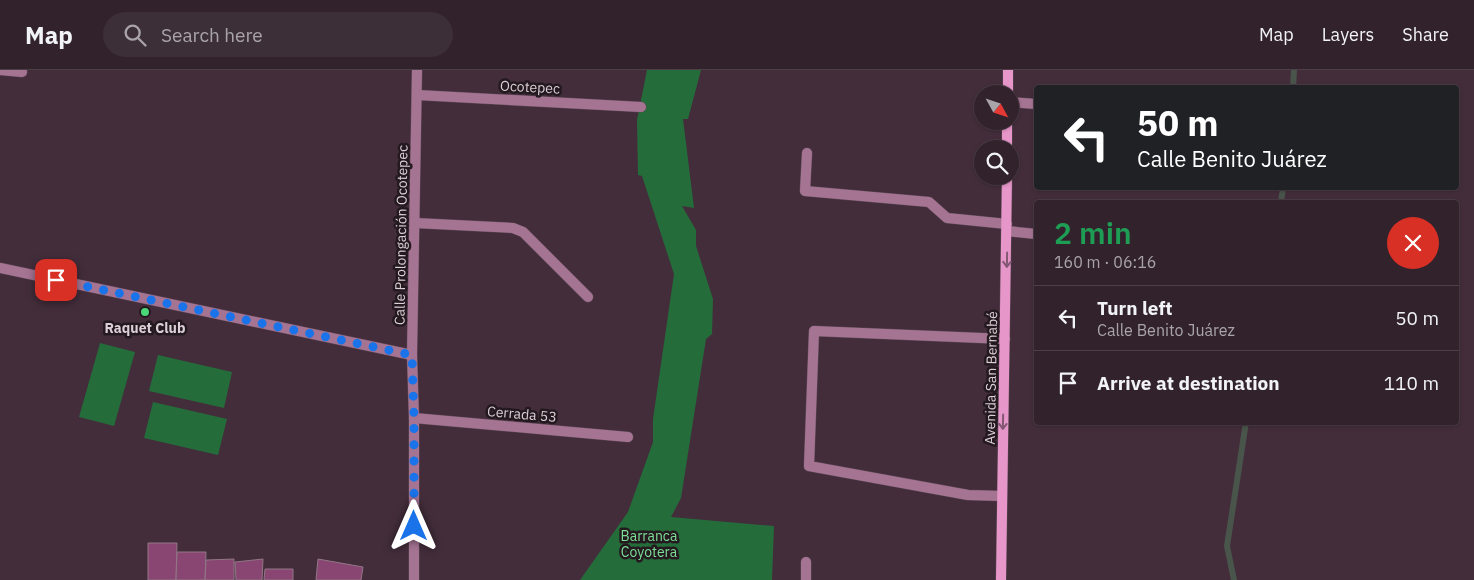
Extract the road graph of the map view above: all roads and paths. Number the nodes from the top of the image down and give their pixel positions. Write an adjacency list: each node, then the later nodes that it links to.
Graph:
1 (0, 70): 4 (street)
2 (417, 70): 6 (street, Calle Prolongación Ocotepec)
3 (1008, 70): 5 (main road)
4 (22, 72)
5 (1008, 85)
6 (418, 94): 9 (street, Ocotepec); 12 (street, Calle Prolongación Ocotepec)
7 (1019, 103): 8 (street)
8 (1034, 104)
9 (641, 107)
10 (807, 152): 13 (street)
11 (1007, 185): 13 (main road, Avenida San Bernabé)
12 (415, 223): 16 (street); 18 (street, Calle Prolongación Ocotepec)
13 (1007, 228): 14 (street); 17 (main road, Avenida San Bernabé, one-way to 17)
14 (1034, 234)
15 (0, 268): 18 (street)
16 (588, 297)
17 (1005, 339): 21 (main road, Avenida San Bernabé, one-way to 21); 21 (street)
18 (412, 355): 19 (street, Calle Prolongación Ocotepec)
19 (414, 418): 20 (street, Cerrada 53); 23 (street, Calle Prolongación Ocotepec)
20 (628, 437)
21 (1002, 496): 25 (main road, Avenida San Bernabé)
22 (806, 562): 24 (street)
23 (414, 580)
24 (806, 580)
25 (1001, 580)

